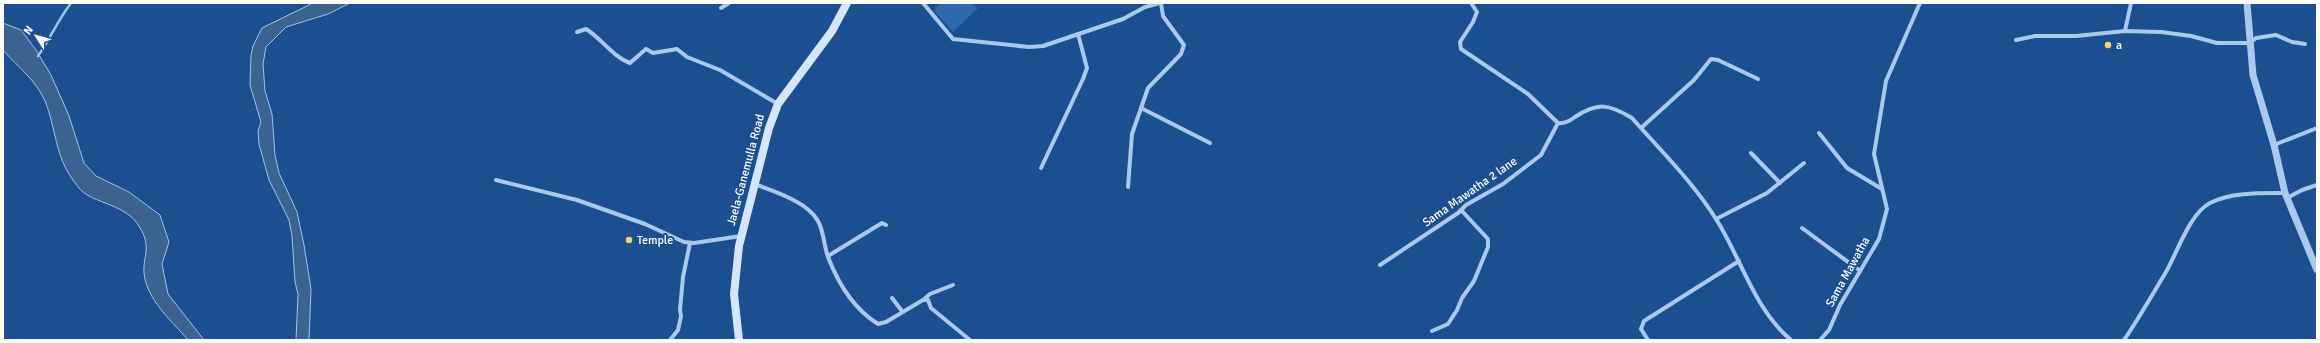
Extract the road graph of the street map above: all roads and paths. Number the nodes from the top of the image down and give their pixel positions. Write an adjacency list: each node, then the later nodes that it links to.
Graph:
1 (729, 3): 9 (street)
2 (847, 3): 17 (main road, Jaela-Ganemulla Road)
3 (923, 3): 12 (street)
4 (1160, 3): 12 (street); 18 (street)
5 (1471, 3): 19 (street)
6 (1920, 3): 33 (street, Sama Mawatha)
7 (2131, 3): 10 (street)
8 (2247, 3): 14 (street)
9 (721, 8)
10 (2125, 31): 13 (street); 14 (street)
11 (577, 32): 17 (street)
12 (1078, 34): 27 (street)
13 (2016, 40)
14 (2250, 43): 15 (street); 24 (street)
15 (2305, 44)
16 (1758, 78): 20 (street)
17 (778, 104): 30 (main road, Jaela-Ganemulla Road)
18 (1141, 108): 23 (street); 32 (street)
19 (1558, 123): 20 (street); 35 (street, Sama Mawatha 2 lane)
20 (1641, 128): 36 (street)
21 (2317, 128): 24 (street)
22 (1819, 133): 33 (street)
23 (1210, 143)
24 (2274, 145): 34 (street)
25 (1751, 153): 29 (street)
26 (1804, 163): 29 (street)
27 (1041, 168)
28 (496, 180): 40 (street)
29 (1780, 182): 36 (street)
30 (754, 184): 39 (main road, Jaela-Ganemulla Road); 41 (street)
31 (2317, 185): 34 (street)
32 (1128, 187)
33 (1882, 189): 44 (street, Sama Mawatha)
34 (2286, 195): 45 (street); 57 (street)
35 (1461, 210): 43 (street, Sama Mawatha 2 lane); 50 (street)
36 (1716, 220): 42 (street)
37 (886, 225): 41 (street)
38 (1802, 228): 44 (street)
39 (741, 236): 40 (street); 52 (main road, Jaela-Ganemulla Road)
40 (690, 243): 51 (street)
41 (828, 256): 49 (street)
42 (1739, 261): 54 (street); 55 (street)
43 (1380, 265)
44 (1859, 270): 56 (street, Sama Mawatha)
45 (2317, 270)
46 (953, 285): 48 (street)
47 (892, 298): 49 (street)
48 (923, 300): 49 (street); 53 (street)
49 (902, 311)
50 (1432, 331)
51 (670, 340)
52 (739, 340)
53 (970, 340)
54 (1648, 340)
55 (1791, 340)
56 (1820, 340)
57 (2124, 340)

